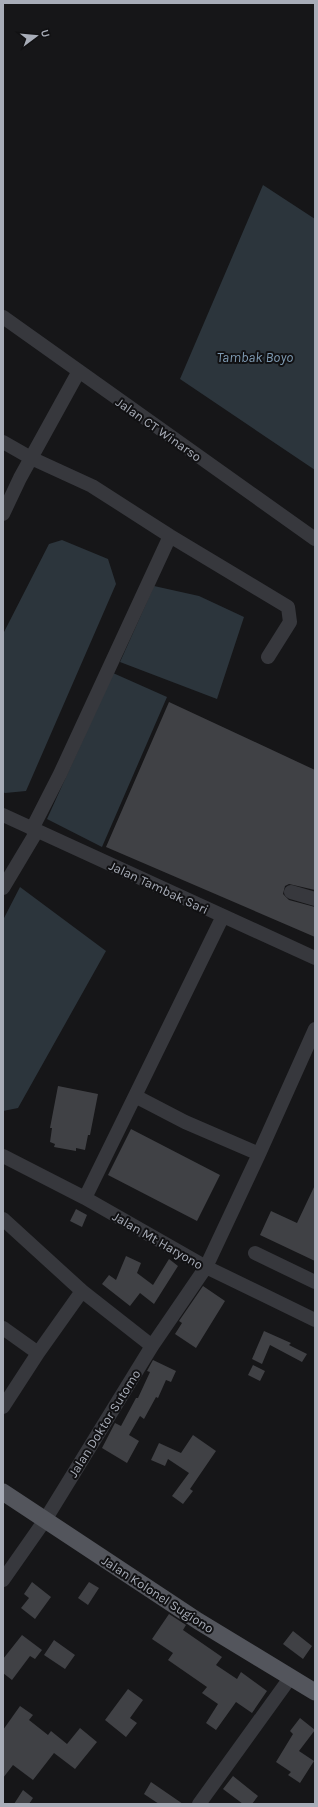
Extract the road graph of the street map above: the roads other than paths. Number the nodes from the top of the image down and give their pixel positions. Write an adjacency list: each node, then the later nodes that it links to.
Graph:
1 (3, 317): 2 (street, Jalan CT Winarso)
2 (79, 371): 4 (street); 7 (street, Jalan CT Winarso)
3 (3, 442): 4 (street)
4 (31, 458): 5 (street); 6 (street)
5 (5, 506)
6 (170, 536): 8 (street); 10 (street)
7 (315, 539)
8 (268, 657)
9 (3, 815): 10 (street, Jalan Tambak Sari)
10 (34, 830): 11 (street); 14 (street, Jalan Tambak Sari)
11 (3, 888)
12 (291, 892): 13 (street)
13 (315, 899)
14 (223, 916): 15 (street, Jalan Tambak Sari); 17 (street)
15 (315, 958)
16 (315, 1029): 18 (street, Jalan Doktor Sutomo)
17 (135, 1096): 18 (street); 20 (street)
18 (259, 1154): 23 (street, Jalan Doktor Sutomo)
19 (3, 1156): 20 (street, Jalan Mt Haryono)
20 (85, 1198): 23 (street, Jalan Mt Haryono)
21 (3, 1219): 25 (street)
22 (255, 1254): 24 (street)
23 (206, 1267): 26 (street, Jalan Mt Haryono); 28 (street, Jalan Doktor Sutomo)
24 (315, 1282)
25 (82, 1291): 28 (street); 29 (street)
26 (314, 1317)
27 (3, 1328): 29 (street)
28 (152, 1346): 33 (street, Jalan Doktor Sutomo)
29 (38, 1352): 30 (street)
30 (7, 1393): 31 (street)
31 (3, 1407)
32 (3, 1492): 33 (main road, Jalan Kolonel Sugiono)
33 (45, 1520): 34 (street, Jalan Doktor Sutomo); 35 (main road, Jalan Kolonel Sugiono)
34 (3, 1580)
35 (290, 1678): 36 (main road, Jalan Kolonel Sugiono); 37 (street)
36 (315, 1692)
37 (199, 1804)

